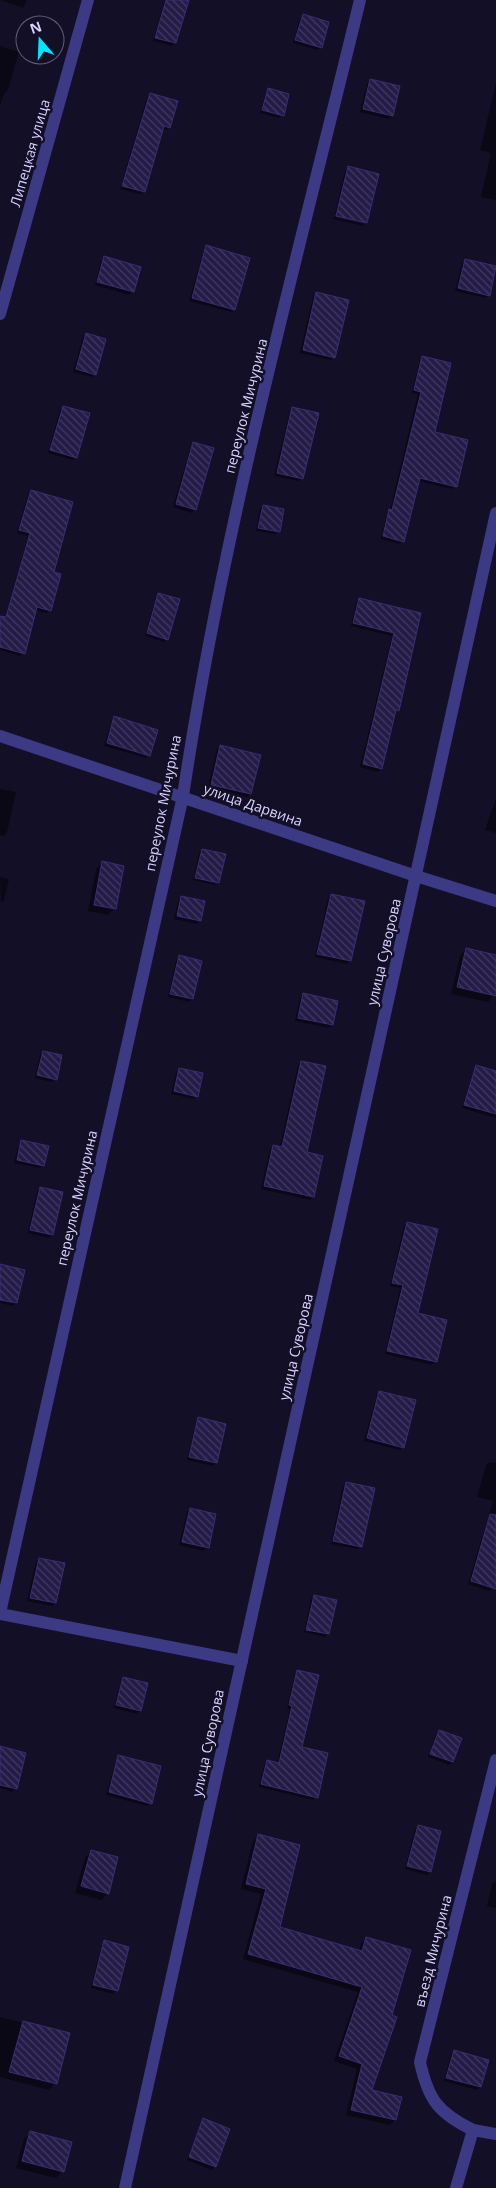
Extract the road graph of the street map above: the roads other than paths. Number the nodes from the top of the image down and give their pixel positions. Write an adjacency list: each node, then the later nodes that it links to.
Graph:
1 (88, 0): 3 (street, Липецкая улица)
2 (360, 0): 6 (street, переулок Мичурина)
3 (0, 314)
4 (496, 513): 7 (street, улица Суворова)
5 (0, 736): 6 (street, улица Дарвина)
6 (183, 796): 7 (street, улица Дарвина); 9 (street, переулок Мичурина)
7 (416, 876): 8 (street, улица Дарвина); 10 (street, улица Суворова)
8 (496, 901)
9 (0, 1614): 10 (street)
10 (242, 1661): 14 (street, улица Суворова)
11 (496, 1760): 12 (street, въезд Мичурина)
12 (472, 2130): 13 (street, въезд Мичурина); 15 (street)
13 (496, 2134)
14 (125, 2188)
15 (456, 2188)

